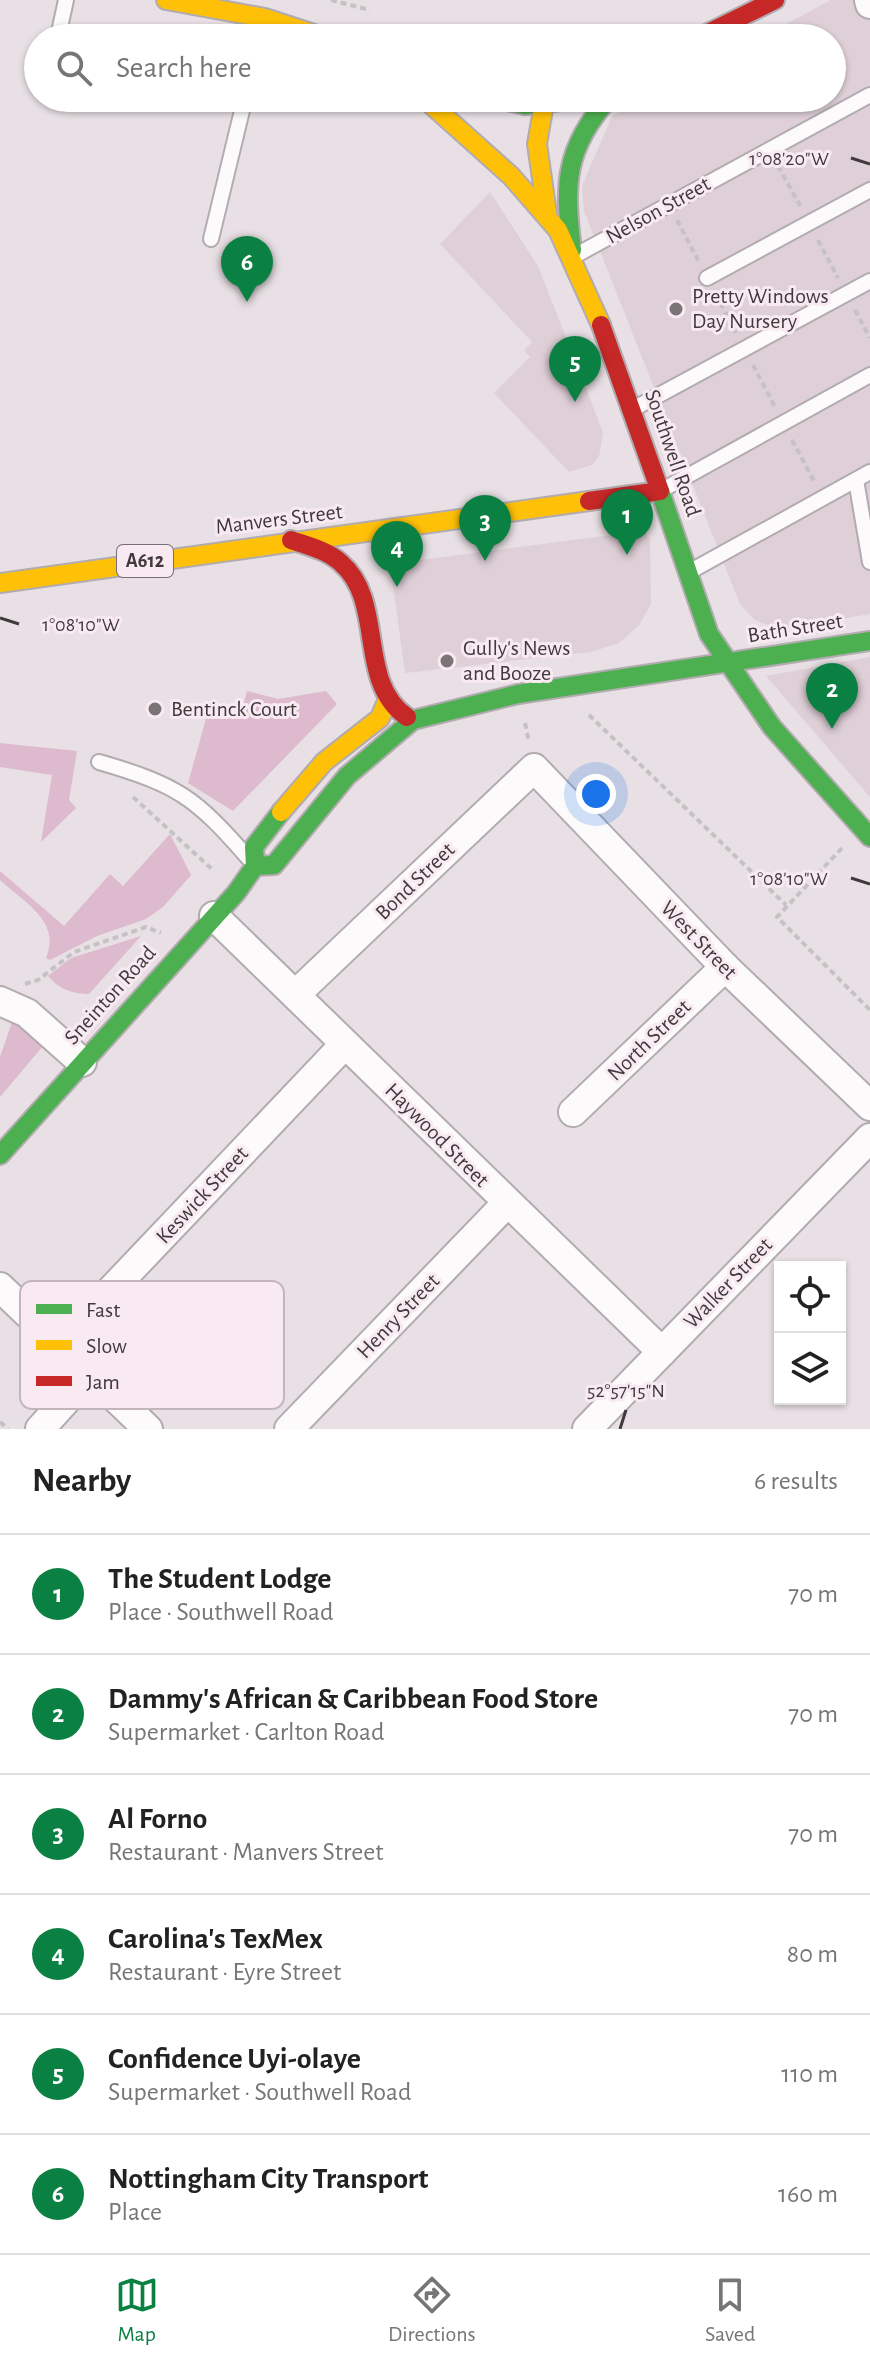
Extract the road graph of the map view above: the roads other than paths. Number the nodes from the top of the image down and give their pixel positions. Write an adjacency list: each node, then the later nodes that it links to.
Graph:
1 (66, 0): 5 (lane)
2 (166, 0): 4 (main road)
3 (772, 0): 8 (main road)
4 (265, 18): 6 (lane); 7 (main road)
5 (61, 24)
6 (264, 24)
7 (283, 24)
8 (725, 24)
9 (870, 95): 10 (lane, Nelson Street)
10 (846, 108)
11 (242, 112): 18 (lane)
12 (440, 112): 17 (main road, Southwell Road)
13 (541, 112): 17 (main road)
14 (596, 112): 19 (main road, Southwell Road)
15 (839, 112): 19 (lane, Nelson Street)
16 (870, 190): 20 (lane)
17 (547, 216): 19 (main road, Southwell Road)
18 (211, 239)
19 (573, 258): 23 (main road, Southwell Road)
20 (707, 278)
21 (870, 281): 23 (lane)
22 (870, 375): 26 (lane)
23 (634, 409): 26 (main road, Southwell Road)
24 (870, 472): 25 (lane)
25 (856, 480): 29 (lane); 31 (lane)
26 (660, 491): 27 (main road, Manvers Street / A612); 31 (main road, Southwell Road)
27 (397, 529): 28 (main road, Manvers Street / A612); 30 (main road)
28 (291, 540): 30 (main road); 32 (main road, Manvers Street / A612)
29 (870, 562)
30 (367, 568): 35 (main road)
31 (689, 572): 34 (main road, Southwell Road)
32 (0, 583)
33 (870, 641): 34 (main road, Bath Street)
34 (727, 663): 36 (main road, Sneinton Road); 39 (main road, Southwell Road)
35 (388, 699): 36 (main road); 40 (main road, Sneinton Road)
36 (413, 720): 40 (main road, Sneinton Road)
37 (99, 762): 40 (lane)
38 (534, 768): 42 (street, West Street); 43 (street, Bond Street)
39 (866, 833)
40 (255, 866): 41 (main road, Sneinton Road)
41 (214, 916): 43 (street, Haywood Street); 46 (main road, Sneinton Road)
42 (725, 967): 47 (street, West Street); 48 (street, North Street)
43 (296, 994): 45 (street, Haywood Street)
44 (6, 995): 46 (street)
45 (345, 1044): 51 (street, Haywood Street); 52 (street, Keswick Street)
46 (82, 1062): 50 (main road, Sneinton Road)
47 (870, 1106)
48 (573, 1112)
49 (870, 1138): 55 (street, Walker Street)
50 (0, 1155)
51 (506, 1204): 55 (street, Haywood Street); 60 (street, Henry Street)
52 (120, 1281)
53 (0, 1287): 54 (street)
54 (20, 1307)
55 (662, 1352): 61 (street, Walker Street)
56 (58, 1409): 58 (street)
57 (126, 1409): 59 (street)
58 (40, 1429)
59 (148, 1429)
60 (289, 1429)
61 (587, 1429)

